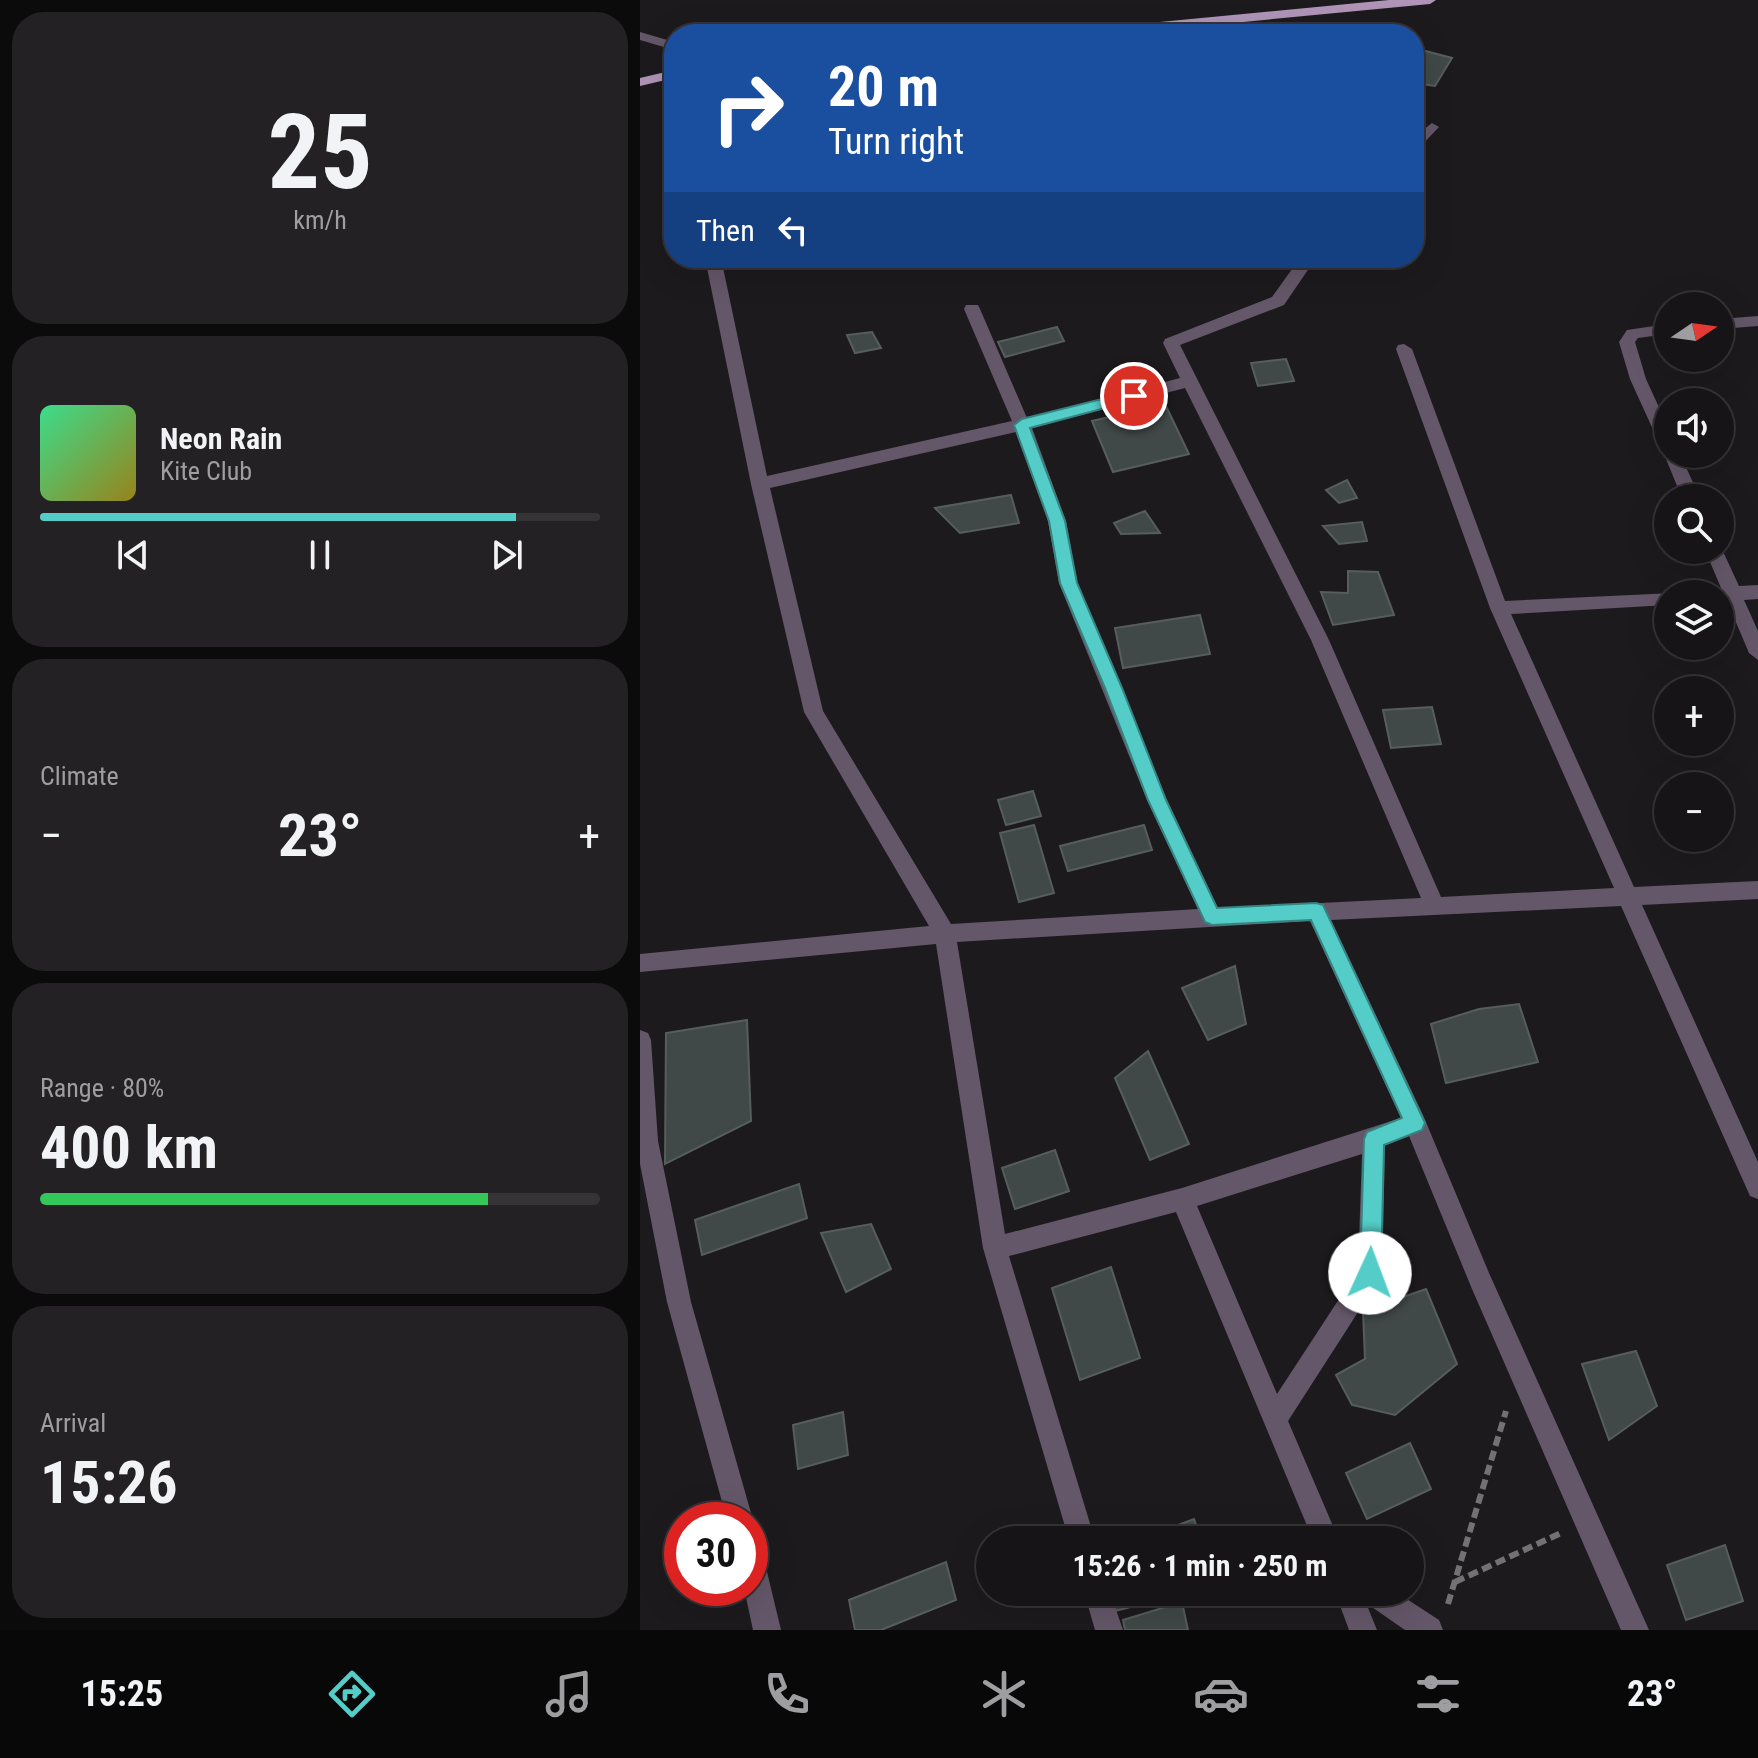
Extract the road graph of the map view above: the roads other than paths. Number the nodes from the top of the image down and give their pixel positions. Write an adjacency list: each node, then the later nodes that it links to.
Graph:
1 (1430, 0): 2 (main road)
2 (1180, 24)
3 (640, 36): 4 (street)
4 (664, 43)
5 (664, 76): 6 (main road)
6 (640, 82)
7 (1432, 127): 8 (street)
8 (1424, 135)
9 (715, 268): 19 (street)
10 (1301, 268): 16 (street)
11 (972, 309): 18 (street)
12 (1758, 321): 13 (street)
13 (1734, 323)
14 (1654, 331): 17 (street)
15 (1404, 349): 24 (street)
16 (1190, 381): 18 (street); 28 (street)
17 (1654, 414)
18 (1022, 425): 19 (street); 30 (street)
19 (760, 484): 31 (street)
20 (1758, 592): 21 (street)
21 (1734, 594)
22 (1654, 599): 24 (street)
23 (1734, 607): 25 (street)
24 (1499, 608): 27 (street)
25 (1758, 653)
26 (1758, 890): 27 (street)
27 (1628, 896): 28 (street); 36 (street)
28 (1435, 906): 29 (street)
29 (1316, 911): 30 (street); 34 (street)
30 (1212, 917): 31 (street)
31 (945, 934): 32 (street); 38 (street)
32 (640, 963)
33 (640, 1040): 40 (street)
34 (1415, 1123): 35 (street); 51 (street)
35 (1374, 1139): 37 (street); 39 (street)
36 (1758, 1188)
37 (1182, 1199): 38 (street); 39 (street)
38 (995, 1248): 41 (street)
39 (1275, 1419): 42 (street)
40 (735, 1502)
41 (1078, 1526)
42 (1320, 1526)
43 (762, 1606): 48 (street)
44 (1101, 1606): 49 (street)
45 (1354, 1606): 50 (street)
46 (1401, 1606): 47 (street)
47 (1437, 1624)
48 (767, 1630)
49 (1109, 1630)
50 (1363, 1630)
51 (1635, 1630)

